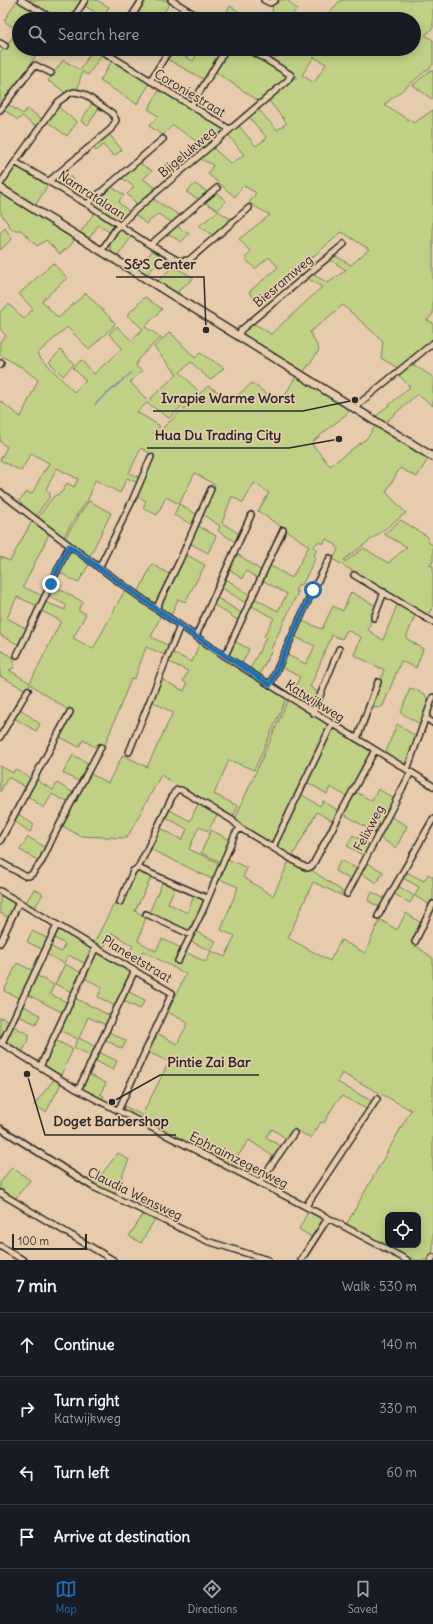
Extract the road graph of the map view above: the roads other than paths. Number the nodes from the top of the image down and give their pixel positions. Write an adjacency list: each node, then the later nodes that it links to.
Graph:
1 (85, 0): 8 (street)
2 (142, 0): 9 (street)
3 (171, 0): 10 (street)
4 (264, 0): 5 (street)
5 (275, 0)
6 (25, 1): 7 (street)
7 (42, 12)
8 (77, 12)
9 (134, 12)
10 (190, 12)
11 (111, 56): 16 (street, Coroniestraat)
12 (166, 56): 16 (street)
13 (222, 56): 17 (street)
14 (260, 56): 19 (street, Bijgelukweg)
15 (51, 74): 18 (street)
16 (150, 81): 17 (street, Coroniestraat)
17 (191, 106): 19 (street, Coroniestraat)
18 (0, 110)
19 (229, 129): 28 (street, Bijgelukweg)
20 (162, 139): 26 (street)
21 (15, 162): 22 (street, Namratalaan); 22 (street); 23 (street)
22 (49, 181): 26 (street, Namratalaan)
23 (0, 184)
24 (0, 188): 31 (street)
25 (217, 188): 30 (street)
26 (87, 204): 28 (street, Namratalaan)
27 (249, 208): 30 (street, Namratalaan)
28 (119, 226): 30 (street, Namratalaan); 31 (street, Bijgelukweg)
29 (344, 244): 32 (street, Biesramweg)
30 (150, 245)
31 (102, 250): 32 (street)
32 (238, 336): 34 (street)
33 (433, 343): 34 (street)
34 (356, 409): 36 (street)
35 (151, 457): 43 (street)
36 (433, 457)
37 (211, 489): 46 (street)
38 (0, 492): 41 (street, Katwijkweg)
39 (252, 515): 50 (street)
40 (283, 530): 53 (street)
41 (69, 546): 43 (street, Katwijkweg); 52 (street)
42 (330, 558): 55 (street)
43 (99, 568): 46 (street, Katwijkweg)
44 (354, 575): 45 (street)
45 (384, 592): 47 (street); 48 (street)
46 (156, 609): 49 (street, Katwijkweg)
47 (374, 618)
48 (433, 622)
49 (180, 626): 50 (street, Katwijkweg); 67 (street)
50 (196, 636): 53 (street, Katwijkweg)
51 (339, 649): 59 (street)
52 (17, 655)
53 (225, 656): 55 (street, Katwijkweg)
54 (378, 682): 64 (street)
55 (270, 685): 59 (street, Katwijkweg)
56 (28, 690): 63 (street)
57 (433, 697): 60 (street, Felixweg)
58 (70, 712): 72 (street)
59 (313, 713): 62 (street, Katwijkweg)
60 (426, 718): 61 (street); 68 (street, Felixweg)
61 (433, 723)
62 (332, 724): 64 (street, Katwijkweg); 74 (street)
63 (0, 737)
64 (357, 739): 66 (street, Katwijkweg)
65 (100, 747): 75 (street)
66 (375, 750): 68 (street, Katwijkweg); 74 (street)
67 (129, 752)
68 (409, 771): 69 (street, Katwijkweg); 78 (street, Felixweg)
69 (433, 786)
70 (433, 819): 84 (street)
71 (240, 828): 74 (street); 76 (street); 79 (street)
72 (2, 830): 73 (street)
73 (0, 841)
74 (273, 847)
75 (0, 862)
76 (138, 868): 79 (street); 81 (street)
77 (0, 891): 80 (street, Planeetstraat)
78 (347, 894)
79 (207, 898): 86 (street)
80 (19, 902): 85 (street, Planeetstraat); 88 (street)
81 (120, 902)
82 (433, 904): 87 (street)
83 (146, 914): 86 (street)
84 (378, 916)
85 (57, 925): 89 (street, Planeetstraat); 92 (street)
86 (191, 935): 90 (street)
87 (415, 942)
88 (0, 943)
89 (96, 947): 91 (street, Planeetstraat); 93 (street)
90 (178, 961)
91 (135, 970): 94 (street); 96 (street, Planeetstraat)
92 (1, 1043): 93 (street, Ephraimzegenweg)
93 (40, 1067): 94 (street, Ephraimzegenweg)
94 (78, 1090): 96 (street, Ephraimzegenweg)
95 (377, 1099): 101 (street)
96 (118, 1111): 99 (street, Ephraimzegenweg)
97 (0, 1128): 107 (street, Claudia Wensweg)
98 (294, 1133): 99 (street)
99 (259, 1183): 101 (street, Ephraimzegenweg)
100 (0, 1193): 106 (street)
101 (306, 1206): 102 (street, Ephraimzegenweg)
102 (328, 1218): 108 (street); 109 (street, Ephraimzegenweg)
103 (0, 1246): 105 (street)
104 (433, 1256): 110 (street)
105 (23, 1260)
106 (113, 1260)
107 (268, 1260)
108 (301, 1260)
109 (407, 1260)
110 (431, 1260)

